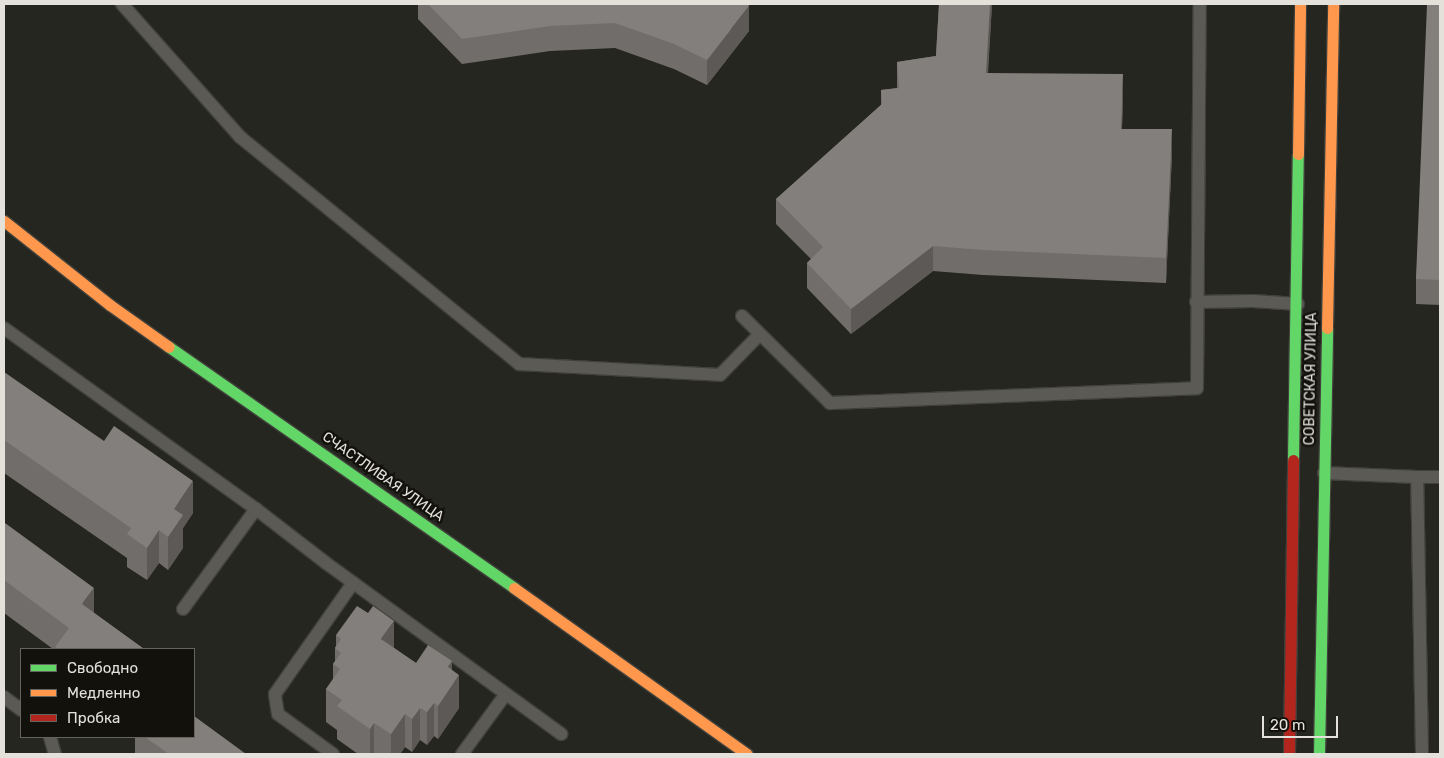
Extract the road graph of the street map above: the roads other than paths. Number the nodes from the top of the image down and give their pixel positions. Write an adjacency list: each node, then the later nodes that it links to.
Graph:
1 (122, 4): 10 (lane)
2 (1200, 4): 6 (lane)
3 (1300, 4): 7 (main road, СОВЕТСКАЯ УЛИЦА)
4 (1332, 4): 11 (main road, СОВЕТСКАЯ УЛИЦА)
5 (4, 221): 25 (main road, СЧАСТЛИВАЯ УЛИЦА)
6 (1196, 302): 7 (lane); 10 (lane)
7 (1298, 304): 26 (main road, СОВЕТСКАЯ УЛИЦА)
8 (742, 316): 10 (lane)
9 (4, 328): 14 (lane)
10 (760, 334)
11 (1324, 473): 12 (lane); 27 (main road, СОВЕТСКАЯ УЛИЦА)
12 (1416, 477): 13 (lane); 28 (lane)
13 (1440, 478)
14 (256, 508): 15 (lane); 16 (lane)
15 (354, 583): 17 (lane); 23 (lane)
16 (183, 609)
17 (505, 695): 20 (lane); 24 (lane)
18 (4, 697): 19 (lane)
19 (20, 709)
20 (560, 734)
21 (50, 738): 22 (lane)
22 (55, 754)
23 (333, 754)
24 (462, 754)
25 (747, 754)
26 (1289, 754)
27 (1319, 754)
28 (1422, 754)

